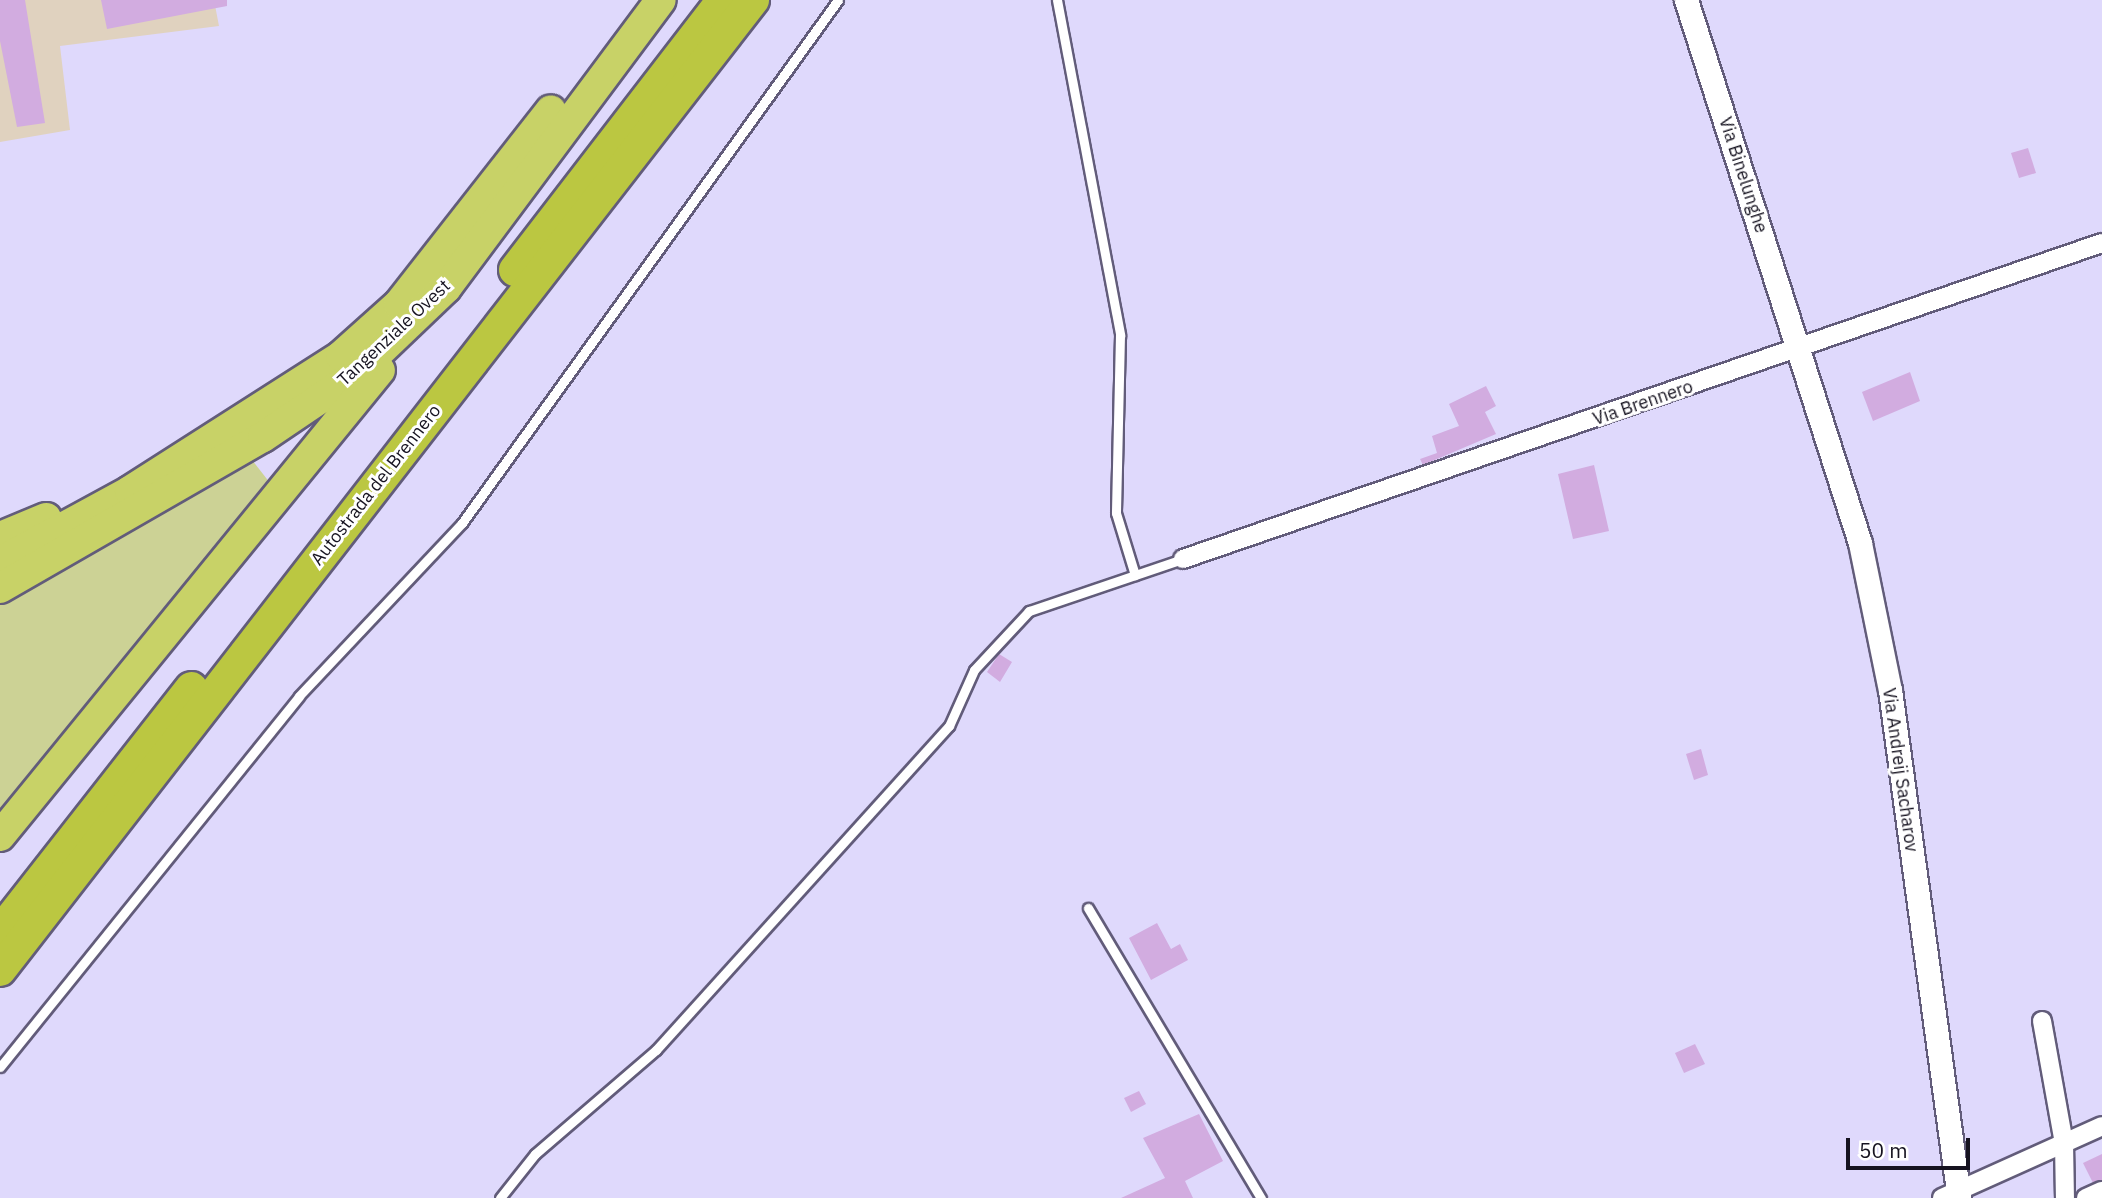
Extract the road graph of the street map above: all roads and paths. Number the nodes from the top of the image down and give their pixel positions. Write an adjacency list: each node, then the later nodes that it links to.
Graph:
1 (638, 0): 11 (highway, Tangenziale Ovest)
2 (661, 0): 9 (highway, Tangenziale Ovest)
3 (723, 0): 19 (highway, Autostrada del Brennero)
4 (753, 0): 20 (highway, Autostrada del Brennero)
5 (838, 0): 22 (lane)
6 (1057, 0): 15 (lane)
7 (1686, 0): 10 (street, Via Binelunghe)
8 (2102, 243): 10 (street, Via Brennero)
9 (446, 288): 16 (highway, Tangenziale Ovest); 17 (highway)
10 (1799, 351): 13 (street, Via Brennero); 26 (street, Via Andreij Sacharov)
11 (130, 491): 12 (highway); 14 (highway, Tangenziale Ovest)
12 (0, 537)
13 (1183, 559): 15 (lane)
14 (0, 562)
15 (1135, 575): 27 (lane)
16 (0, 588)
17 (0, 836)
18 (1087, 908): 28 (lane)
19 (0, 932)
20 (0, 970)
21 (2042, 1021): 24 (street)
22 (0, 1067)
23 (2102, 1126): 24 (street)
24 (2064, 1143): 26 (street); 29 (street)
25 (2102, 1191): 30 (street)
26 (1953, 1196)
27 (500, 1198)
28 (1261, 1198)
29 (2065, 1198)
30 (2086, 1198)

